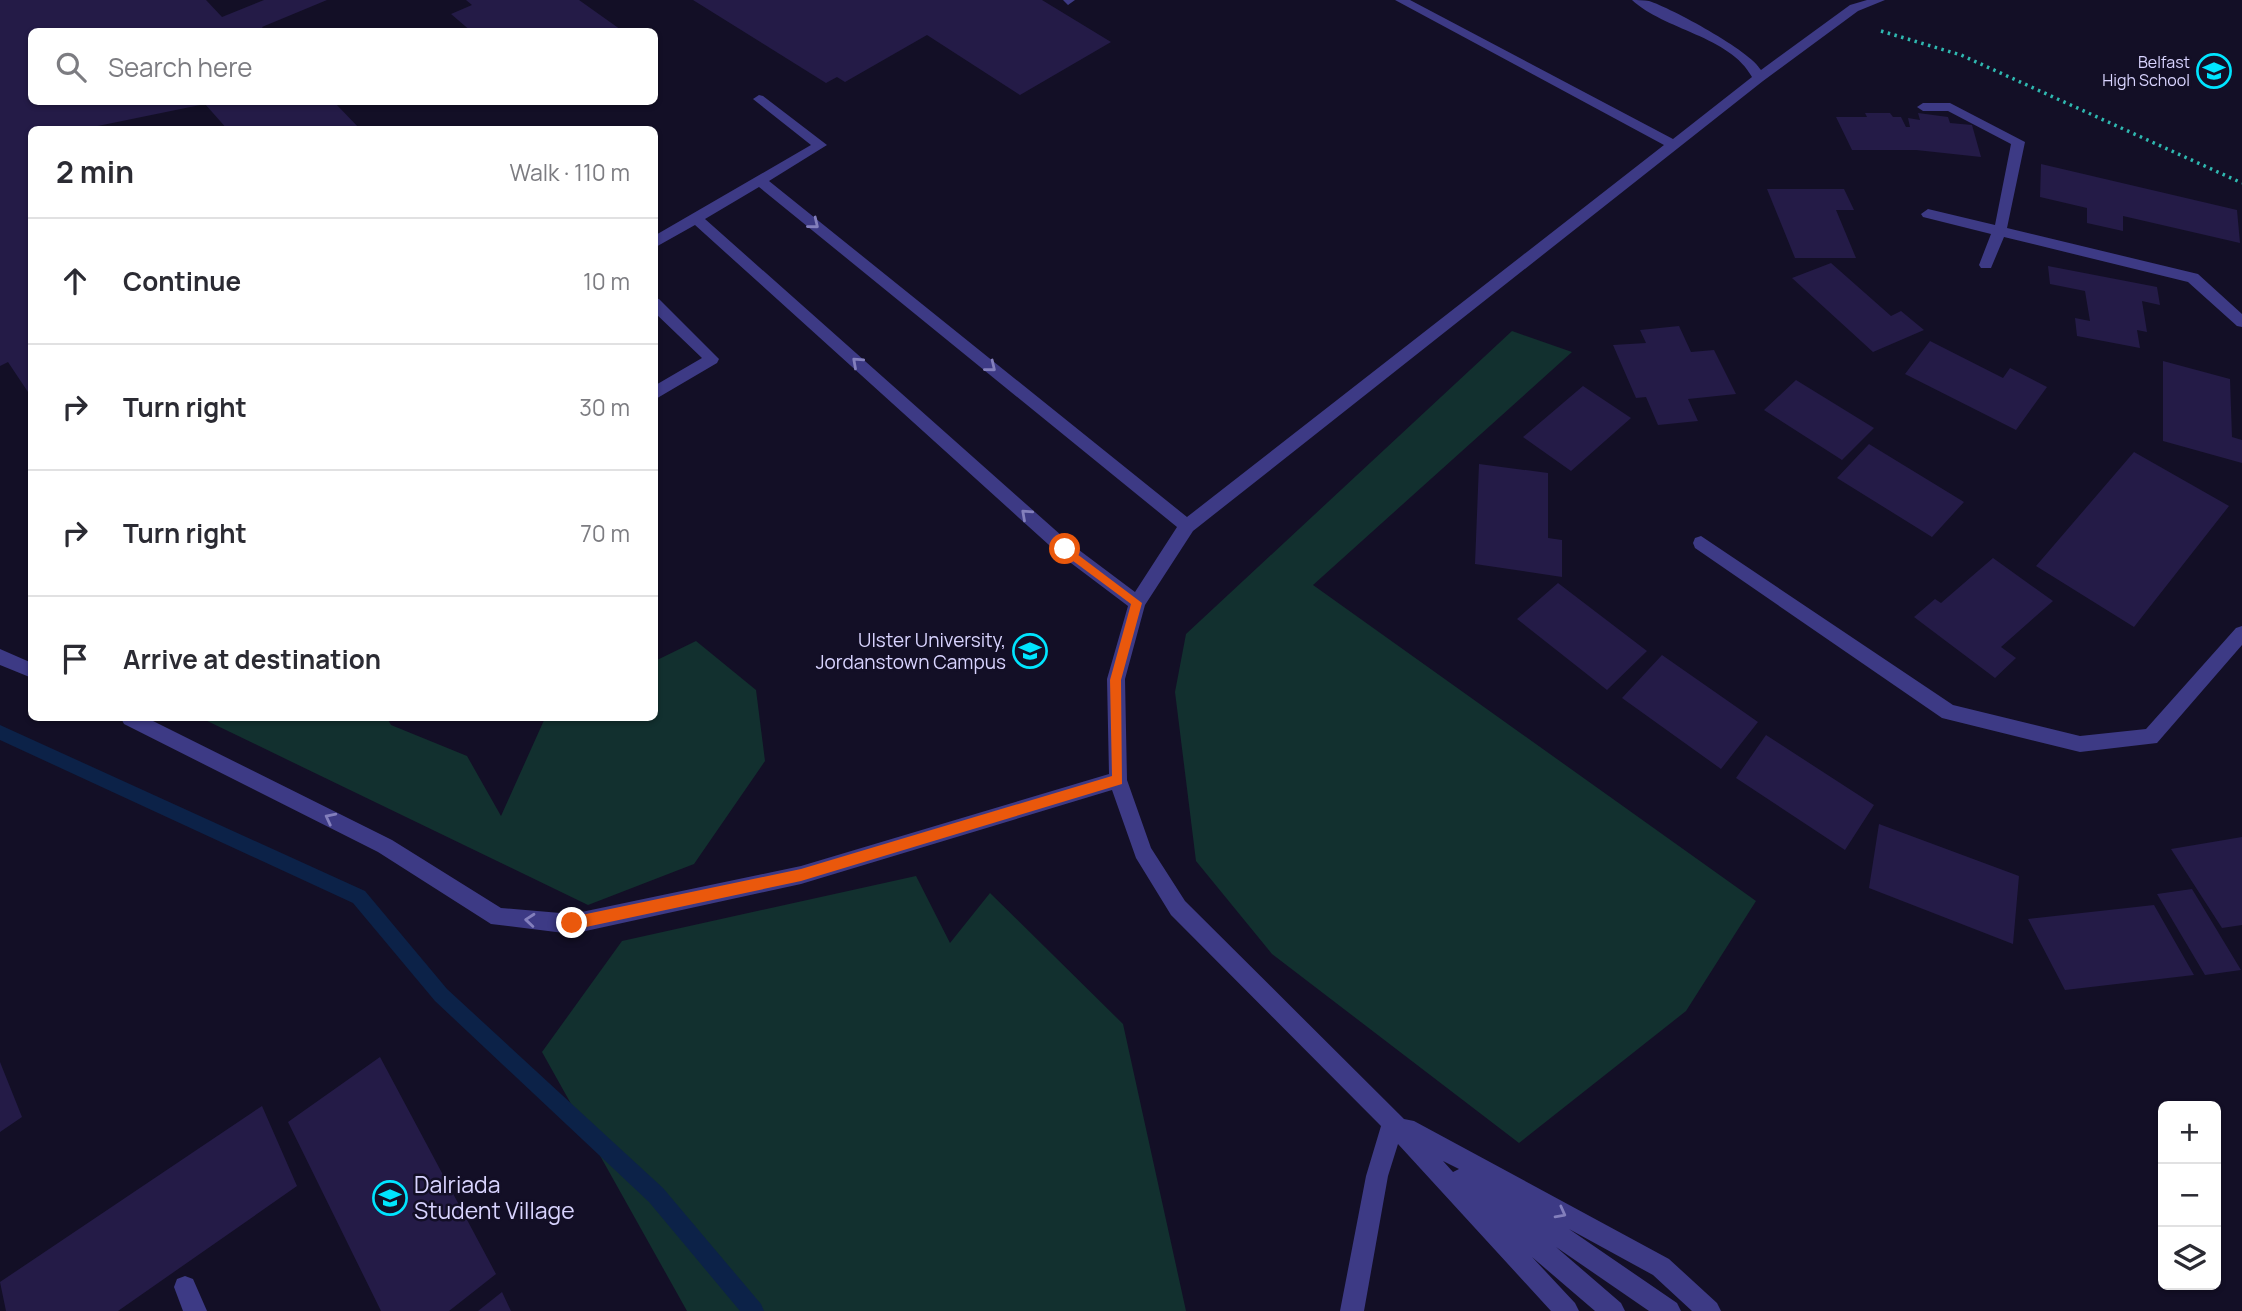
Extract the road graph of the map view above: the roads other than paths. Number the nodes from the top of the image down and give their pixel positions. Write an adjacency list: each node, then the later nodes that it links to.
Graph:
1 (1401, 0): 7 (street)
2 (1638, 0): 4 (street)
3 (1879, 0): 4 (street)
4 (1759, 78): 7 (street)
5 (759, 99): 8 (street)
6 (1923, 107): 11 (street)
7 (1674, 145): 17 (street)
8 (761, 181): 10 (street); 17 (street, one-way to 17)
9 (1928, 214): 11 (street)
10 (697, 219): 12 (street); 19 (street, one-way to 10)
11 (1997, 232): 13 (street); 15 (street)
12 (658, 241)
13 (1986, 265)
14 (658, 307): 16 (street)
15 (2242, 322)
16 (658, 392)
17 (1187, 526): 19 (street)
18 (1701, 543): 20 (street)
19 (1137, 603): 24 (street)
20 (2242, 633)
21 (0, 657): 22 (street)
22 (28, 669)
23 (136, 721): 24 (street, one-way to 23)
24 (1118, 780): 25 (street)
25 (1393, 1123): 28 (street); 29 (street); 30 (street); 31 (street); 32 (street, one-way to 32)
26 (185, 1287): 27 (street)
27 (195, 1311)
28 (1352, 1311)
29 (1567, 1311)
30 (1613, 1311)
31 (1669, 1311)
32 (1709, 1311)

